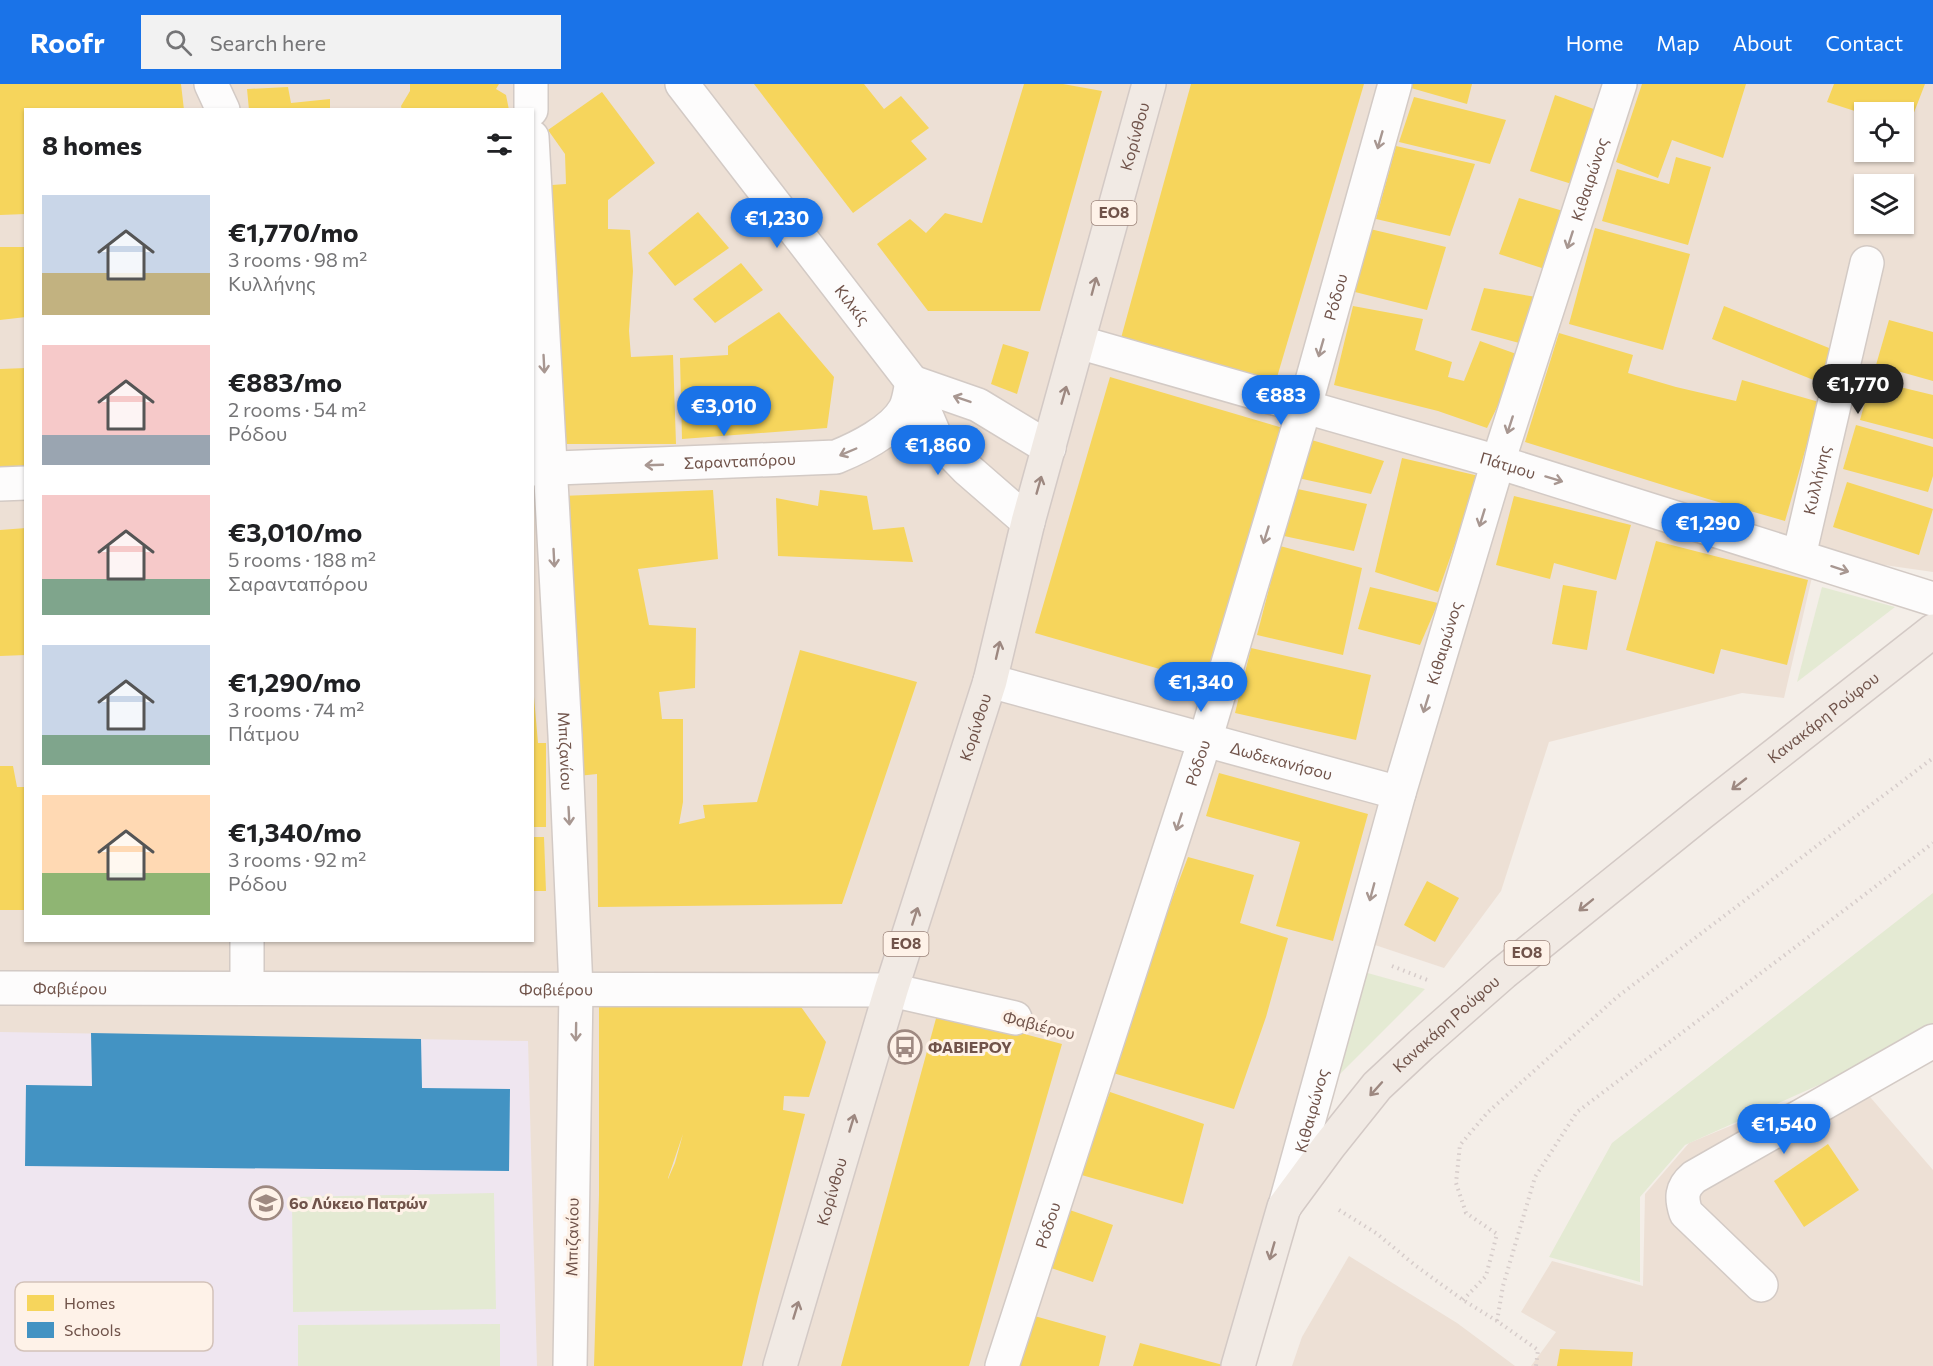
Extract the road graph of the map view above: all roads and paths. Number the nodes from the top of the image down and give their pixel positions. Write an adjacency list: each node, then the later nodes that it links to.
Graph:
1 (211, 84): 7 (street)
2 (531, 84): 8 (street)
3 (682, 84): 12 (street, Κιλκίς)
4 (1149, 84): 11 (main road, Κορίνθου / ΕΟ8, one-way to 4)
5 (1395, 84): 13 (street, Ρόδου, one-way to 13)
6 (1620, 84): 15 (street, Κιθαιρώνος, one-way to 15)
7 (222, 108)
8 (531, 108)
9 (534, 211): 16 (street, Μπιζανίου, one-way to 16)
10 (1867, 263): 20 (street, Κυλλήνης)
11 (1078, 342): 13 (street, Πάτμου); 14 (main road, Κορίνθου / ΕΟ8, one-way to 11)
12 (912, 382): 14 (street, one-way to 12); 16 (street, Σαρανταπόρου, one-way to 16); 19 (street, Κιλκίς)
13 (1305, 406): 15 (street, Πάτμου); 24 (street, Ρόδου, one-way to 24)
14 (1049, 448): 19 (main road, Κορίνθου / ΕΟ8, one-way to 14)
15 (1498, 462): 20 (street, Πάτμου, one-way to 20); 26 (street, Κιθαιρώνος, one-way to 26)
16 (541, 469): 31 (street, Μπιζανίου, one-way to 31)
17 (24, 483): 18 (street)
18 (0, 484)
19 (1028, 522): 23 (main road, Κορίνθου / ΕΟ8, one-way to 19)
20 (1799, 556): 21 (street, Πάτμου, one-way to 21)
21 (1933, 598)
22 (1933, 631): 35 (main road, Κανακάρη Ρούφου / ΕΟ8, one-way to 35)
23 (990, 681): 24 (street, Δωδεκανήσου); 32 (main road, Κορίνθου / ΕΟ8, one-way to 23)
24 (1205, 740): 26 (street, Δωδεκανήσου); 42 (street, Ρόδου, one-way to 42)
25 (1933, 758): 38 (path)
26 (1399, 793): 35 (street, Κιθαιρώνος, one-way to 35)
27 (1933, 843): 39 (path)
28 (247, 942): 30 (street)
29 (0, 988): 30 (street, Φαβιέρου)
30 (248, 988): 31 (street, Φαβιέρου)
31 (576, 989): 32 (street, Φαβιέρου); 40 (street, Μπιζανίου, one-way to 40)
32 (891, 990): 33 (street, Φαβιέρου); 41 (main road, Κορίνθου / ΕΟ8, one-way to 32)
33 (1015, 1018)
34 (1933, 1041): 37 (street)
35 (1284, 1208): 43 (main road, Κανακάρη Ρούφου / ΕΟ8, one-way to 43)
36 (1339, 1210): 38 (path)
37 (1761, 1285)
38 (1463, 1300): 39 (path)
39 (1497, 1321): 44 (path)
40 (570, 1366)
41 (780, 1366)
42 (1002, 1366)
43 (1238, 1366)
44 (1536, 1366)

